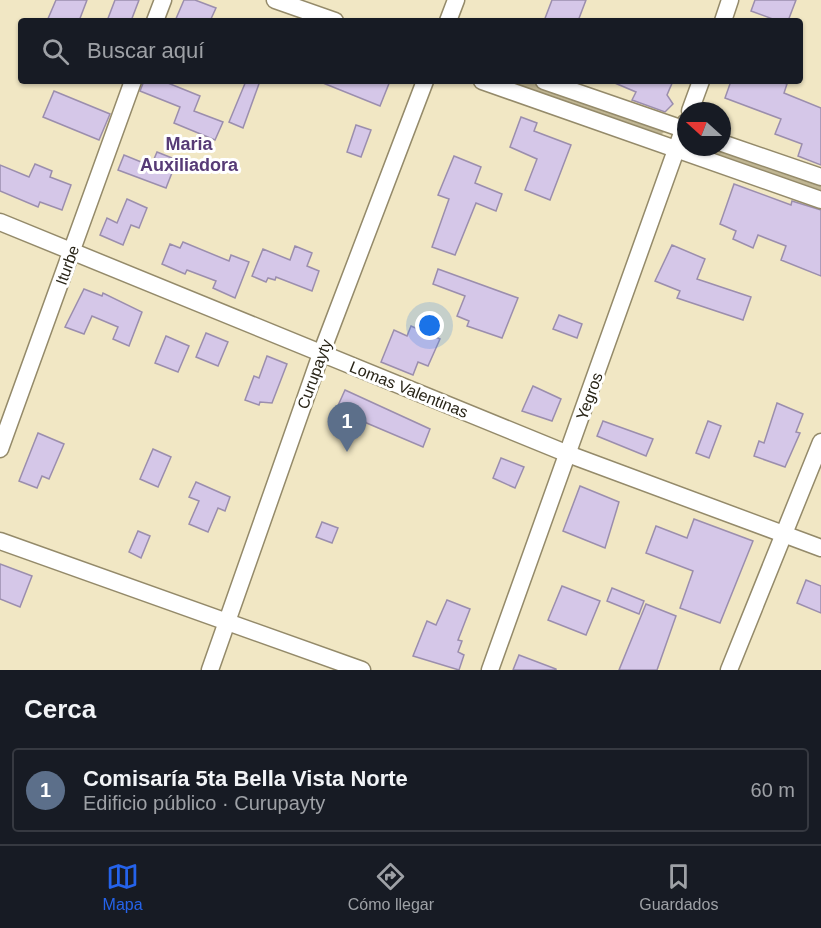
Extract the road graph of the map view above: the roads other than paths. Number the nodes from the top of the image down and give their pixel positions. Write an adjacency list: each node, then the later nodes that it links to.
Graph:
1 (163, 0): 5 (street)
2 (275, 0): 6 (street)
3 (456, 0): 7 (street)
4 (730, 0): 8 (street)
5 (156, 18)
6 (326, 18)
7 (449, 18)
8 (724, 18)
9 (132, 84): 22 (street, Iturbe)
10 (424, 84): 23 (street, Curupayty)
11 (491, 84): 17 (street)
12 (553, 84): 15 (street)
13 (700, 84): 14 (street)
14 (693, 102)
15 (677, 124)
16 (731, 146): 19 (street)
17 (677, 149): 26 (street, Yegros)
18 (697, 156): 20 (street)
19 (821, 177)
20 (821, 200)
21 (0, 222): 22 (street, Lomas Valentinas)
22 (71, 252): 23 (street, Lomas Valentinas); 25 (street, Iturbe)
23 (321, 354): 26 (street, Lomas Valentinas); 30 (street, Curupayty)
24 (821, 442): 27 (street)
25 (0, 449)
26 (568, 454): 27 (street, Lomas Valentinas); 33 (street, Yegros)
27 (784, 534): 29 (street, Lomas Valentinas); 34 (street)
28 (0, 541): 30 (street)
29 (821, 548)
30 (227, 622): 31 (street, Curupayty); 32 (street)
31 (210, 670)
32 (362, 670)
33 (490, 670)
34 (729, 670)

